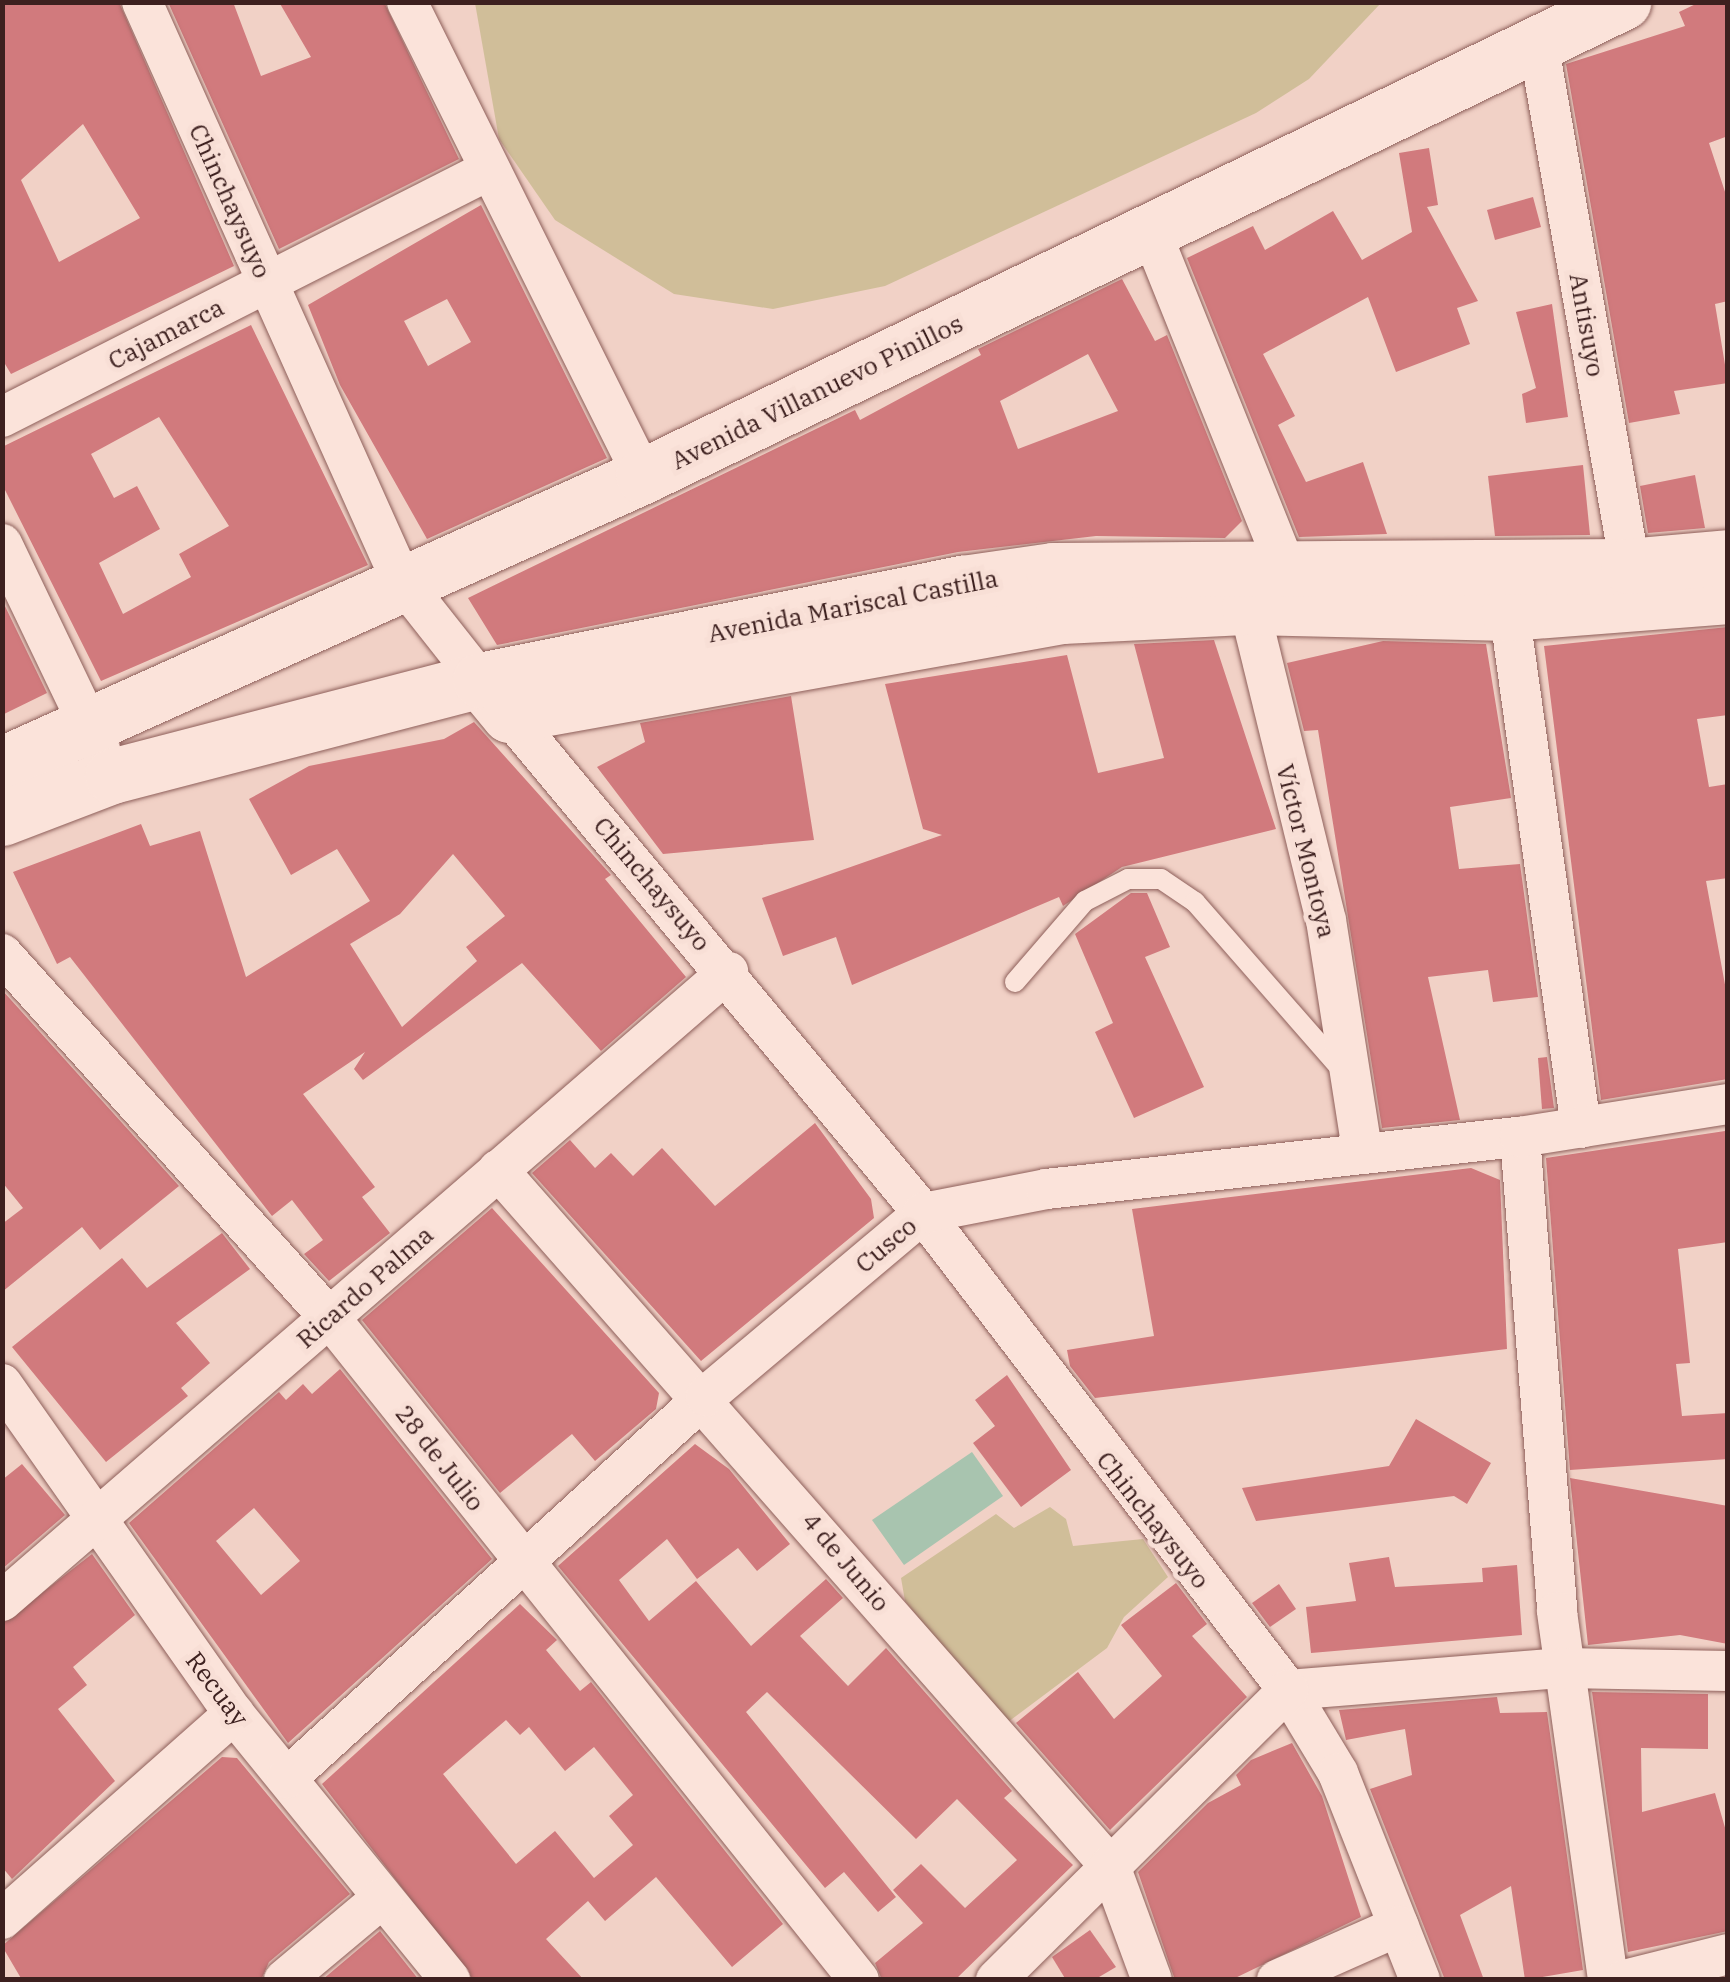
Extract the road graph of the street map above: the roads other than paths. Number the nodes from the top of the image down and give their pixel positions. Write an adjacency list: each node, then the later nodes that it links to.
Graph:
1 (142, 2): 7 (street, Chinchaysuyo)
2 (407, 2): 5 (street)
3 (1623, 2): 4 (street, Avenida Villanuevo Pinillos)
4 (1539, 48): 6 (street, Avenida Villanuevo Pinillos); 14 (street, Antisuyo)
5 (489, 170): 7 (street, Cajamarca); 9 (street)
6 (1151, 232): 9 (street, Avenida Villanuevo Pinillos); 12 (street)
7 (266, 282): 8 (street, Cajamarca); 13 (street, Chinchaysuyo)
8 (2, 416)
9 (642, 476): 13 (street, Avenida Villanuevo Pinillos)
10 (2, 544): 19 (street)
11 (1728, 557): 14 (street, Avenida Mariscal Castilla)
12 (1286, 565): 15 (street, Avenida Mariscal Castilla); 17 (street); 18 (street, Avenida Mariscal Castilla)
13 (401, 580): 18 (street, Chinchaysuyo); 19 (street, Avenida Villanuevo Pinillos)
14 (1633, 584): 15 (street, Avenida Mariscal Castilla); 16 (street, Avenida Mariscal Castilla)
15 (1506, 590): 17 (street, Avenida Mariscal Castilla); 28 (street)
16 (1728, 596)
17 (1249, 607): 18 (street, Avenida Mariscal Castilla); 26 (street, Víctor Montoya)
18 (494, 698): 21 (street, Avenida Mariscal Castilla); 24 (street, Chinchaysuyo)
19 (89, 724): 20 (street, Avenida Villanuevo Pinillos); 21 (street)
20 (2, 764)
21 (112, 776): 22 (street, Avenida Mariscal Castilla)
22 (2, 818)
23 (2, 954): 33 (street, 28 de Julio)
24 (728, 972): 31 (street, Ricardo Palma); 32 (street, Chinchaysuyo)
25 (1015, 982): 26 (lane)
26 (1351, 1080): 30 (street, Víctor Montoya)
27 (1728, 1104): 28 (street, Cusco)
28 (1581, 1128): 29 (street, Cusco)
29 (1520, 1137): 30 (street, Cusco); 39 (street)
30 (1362, 1151): 32 (street, Cusco)
31 (498, 1170): 33 (street, Ricardo Palma); 35 (street, 4 de Junio)
32 (923, 1213): 35 (street, Cusco); 41 (street, Chinchaysuyo)
33 (330, 1318): 36 (street, Ricardo Palma); 37 (street, 28 de Julio)
34 (2, 1384): 36 (street, Recuay)
35 (706, 1396): 37 (street, Cusco); 44 (street, 4 de Junio)
36 (95, 1522): 38 (street, Ricardo Palma); 42 (street, Recuay)
37 (526, 1567): 43 (street, Cusco); 51 (street, 28 de Julio)
38 (2, 1600)
39 (1563, 1668): 40 (street); 41 (street); 56 (street)
40 (1728, 1671)
41 (1288, 1690): 44 (street); 47 (street, Chinchaysuyo)
42 (234, 1714): 43 (street, Recuay); 46 (street)
43 (287, 1778): 45 (street, Recuay)
44 (1110, 1866): 52 (street); 53 (street, 4 de Junio)
45 (382, 1898): 49 (street); 50 (street, Recuay)
46 (2, 1919)
47 (1399, 1926): 54 (street); 55 (street, Chinchaysuyo)
48 (1728, 1954): 57 (street)
49 (284, 1980)
50 (450, 1980)
51 (859, 1980)
52 (996, 1980)
53 (1152, 1980)
54 (1277, 1980)
55 (1420, 1980)
56 (1608, 1980)
57 (1624, 1980)

